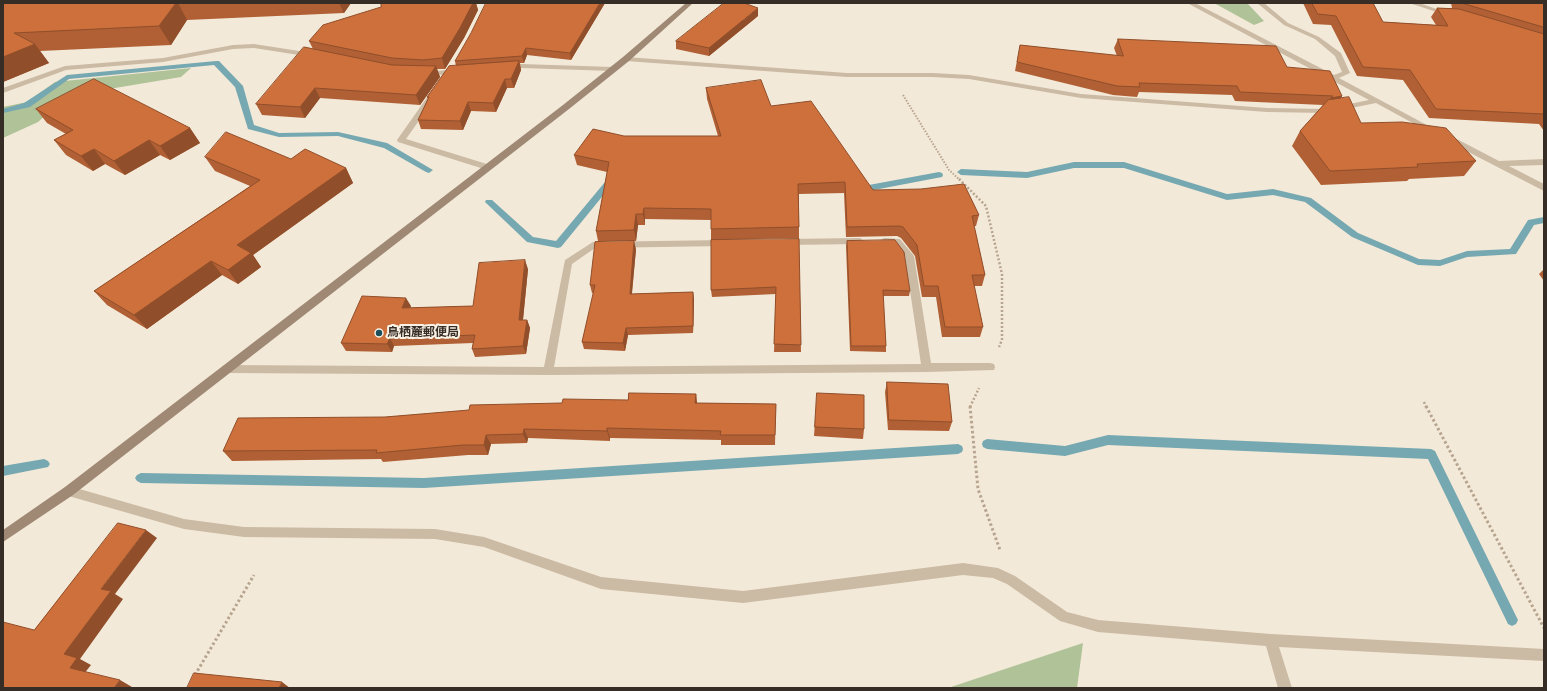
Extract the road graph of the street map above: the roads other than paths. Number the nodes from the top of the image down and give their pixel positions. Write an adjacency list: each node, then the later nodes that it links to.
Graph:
1 (690, 3): 7 (street)
2 (1190, 3): 13 (street)
3 (1260, 3): 13 (street)
4 (1412, 3): 5 (street)
5 (1458, 17)
6 (324, 57): 14 (street)
7 (626, 59): 10 (street); 15 (street)
8 (452, 68): 11 (street); 12 (street); 18 (street)
9 (498, 68): 10 (street)
10 (613, 69): 18 (street)
11 (466, 70)
12 (419, 73)
13 (1334, 78): 15 (street)
14 (3, 91)
15 (1376, 101): 17 (street)
16 (1544, 162): 17 (street)
17 (1499, 164): 19 (street)
18 (487, 167): 24 (street)
19 (1544, 188)
20 (777, 242): 23 (street)
21 (737, 243): 25 (street)
22 (990, 367): 23 (street)
23 (927, 368): 25 (street)
24 (227, 369): 25 (street); 26 (street)
25 (548, 371)
26 (69, 491): 27 (street); 28 (street)
27 (3, 538)
28 (1271, 640): 29 (street); 30 (street)
29 (1544, 655)
30 (1286, 688)

